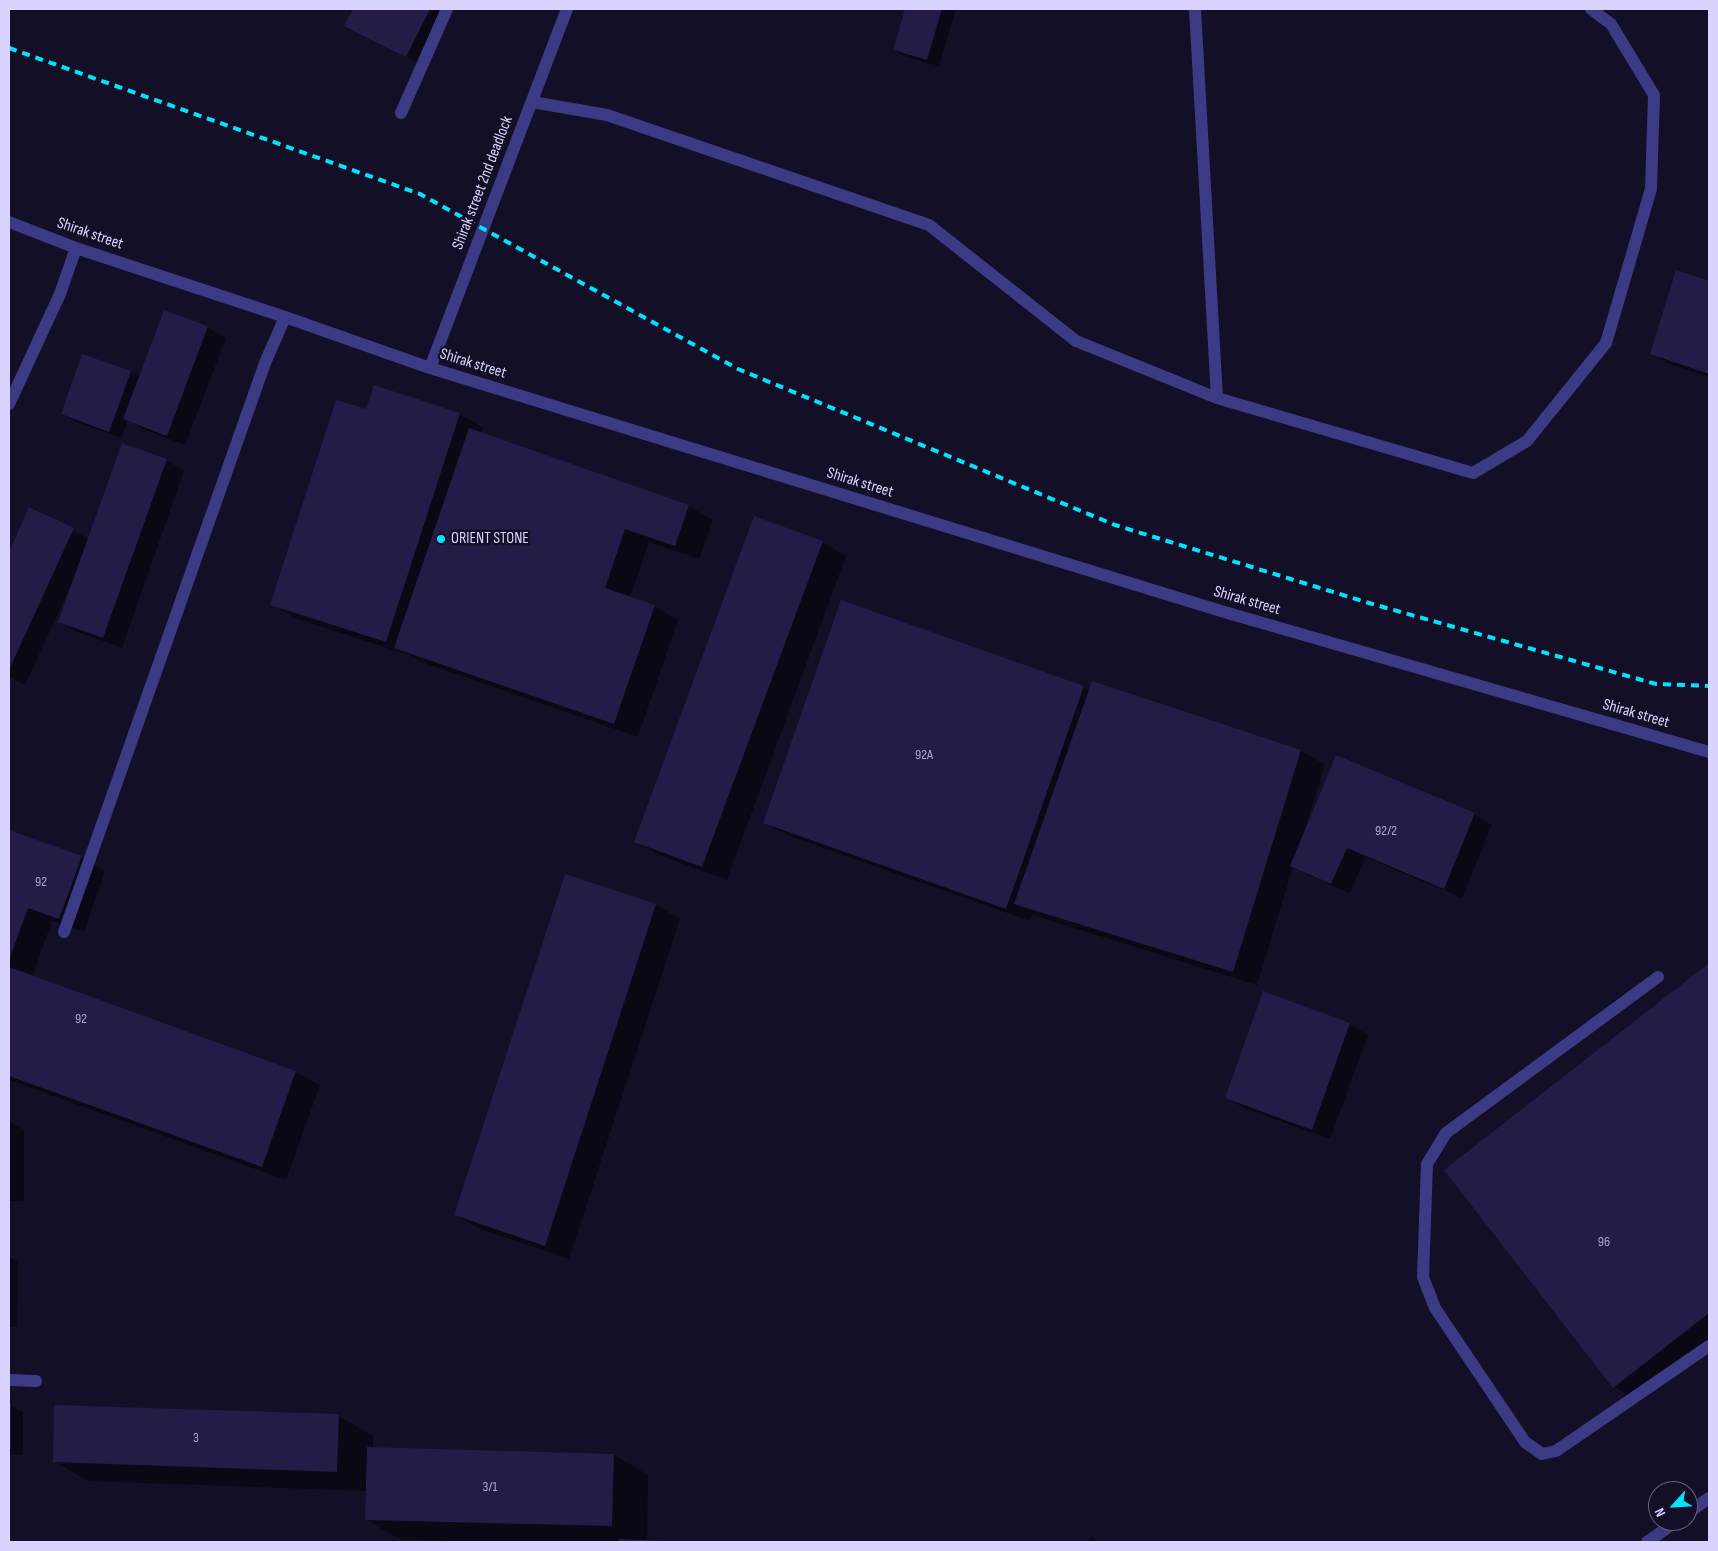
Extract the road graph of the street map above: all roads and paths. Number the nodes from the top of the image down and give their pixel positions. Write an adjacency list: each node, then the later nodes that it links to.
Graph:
1 (447, 9): 6 (street)
2 (567, 9): 5 (street, Shirak street 2nd deadlock)
3 (1195, 9): 11 (street)
4 (1591, 9): 11 (street)
5 (532, 102): 10 (street, Shirak street 2nd deadlock); 11 (street)
6 (401, 113)
7 (9, 222): 8 (street, Shirak street)
8 (76, 248): 9 (street, Shirak street); 12 (street)
9 (285, 317): 10 (street, Shirak street); 14 (street)
10 (430, 368): 13 (street, Shirak street)
11 (1217, 398)
12 (9, 404)
13 (1709, 752)
14 (64, 932)
15 (1658, 977): 16 (street)
16 (1709, 1346)
17 (9, 1380): 18 (street)
18 (36, 1381)
19 (1709, 1498): 20 (street)
20 (1698, 1506)
21 (1663, 1531): 22 (street)
22 (1647, 1542)

